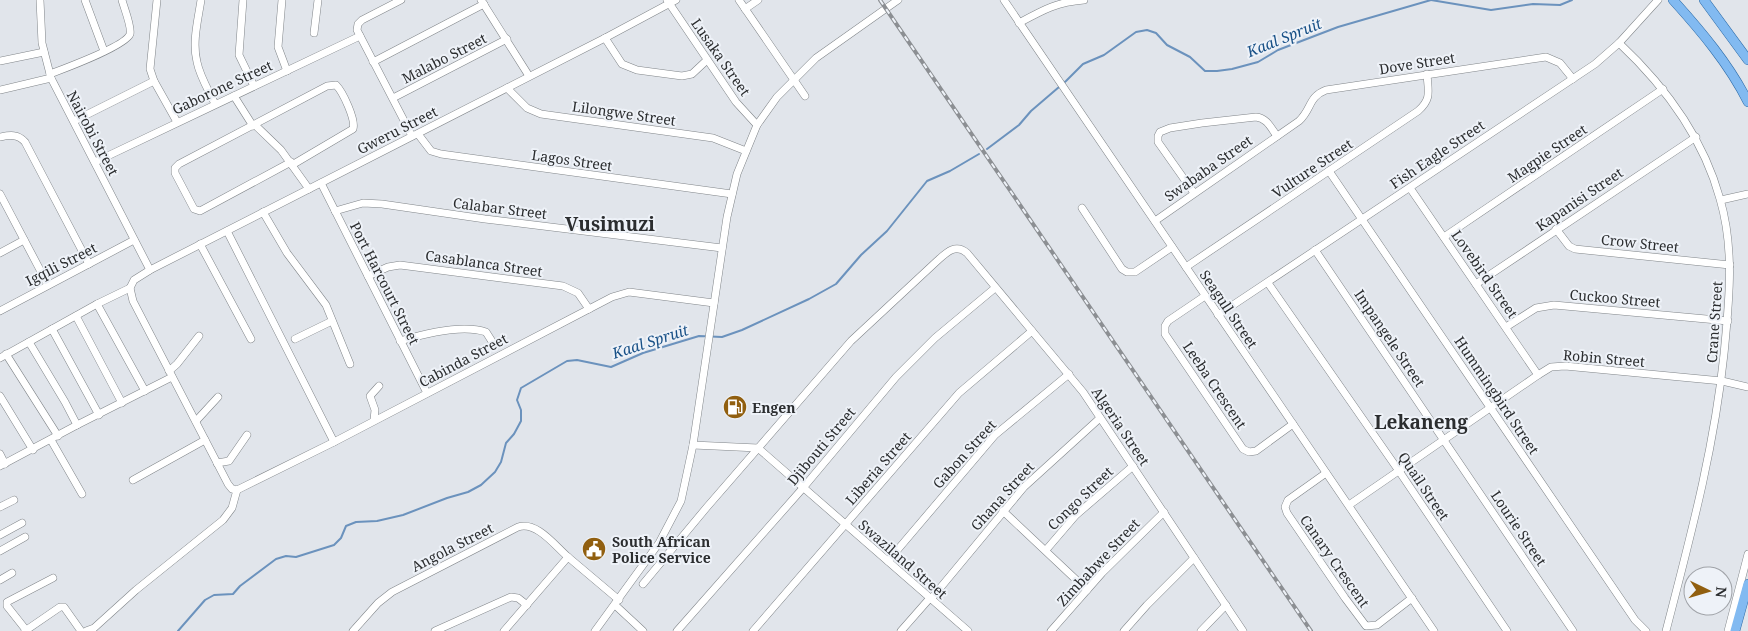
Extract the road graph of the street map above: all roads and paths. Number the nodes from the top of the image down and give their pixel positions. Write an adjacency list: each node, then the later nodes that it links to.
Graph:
1 (40, 0): 28 (street, Nairobi Street)
2 (85, 0): 27 (street)
3 (122, 0): 27 (street)
4 (157, 0): 39 (street)
5 (200, 0): 48 (street)
6 (243, 0): 40 (street)
7 (282, 0): 33 (street)
8 (318, 0): 22 (street)
9 (401, 0): 23 (street)
10 (739, 0): 20 (street)
11 (758, 0): 20 (street)
12 (898, 0): 37 (street)
13 (1004, 0): 21 (street, Seagull Street)
14 (1084, 0): 21 (street)
15 (1658, 0): 26 (street, Fish Eagle Street)
16 (1673, 0): 47 (main road)
17 (1704, 0): 30 (main road)
18 (671, 1): 24 (street, Gweru Street); 29 (street, Lusaka Street)
19 (482, 2): 25 (street); 32 (street)
20 (745, 9): 37 (street)
21 (1020, 23): 73 (street, Seagull Street)
22 (314, 33)
23 (360, 36): 32 (street, Lagos Street); 33 (street, Gaborone Street)
24 (606, 38): 29 (street); 36 (street, Gweru Street)
25 (507, 40): 36 (street); 46 (street, Malabo Street)
26 (1619, 43): 38 (street, Fish Eagle Street); 42 (street, Crane Street)
27 (104, 51): 35 (street)
28 (44, 52): 31 (street); 35 (street, Nairobi Street)
29 (707, 60): 52 (street, Lusaka Street)
30 (1748, 60)
31 (0, 61)
32 (373, 62): 46 (street, Lagos Street)
33 (286, 71): 40 (street, Gaborone Street)
34 (1427, 74): 38 (street, Dove Street); 54 (street, Dove Street); 60 (street, Vulture Street)
35 (50, 76): 43 (street); 49 (street, Nairobi Street)
36 (530, 76): 41 (street, Gweru Street)
37 (794, 79): 45 (street); 52 (street)
38 (1573, 79): 62 (street, Fish Eagle Street)
39 (154, 81): 49 (street); 50 (street)
40 (254, 86): 44 (street, Gaborone Street)
41 (507, 88): 53 (street, Gweru Street); 57 (street, Lilongwe Street)
42 (1663, 89): 56 (street, Crane Street); 76 (street, Magpie Street)
43 (0, 90)
44 (234, 96): 48 (street, Gaborone Street); 51 (street)
45 (805, 96)
46 (393, 98): 53 (street, Lagos Street)
47 (1748, 102)
48 (215, 104): 50 (street, Gaborone Street)
49 (74, 121): 58 (street, Nairobi Street)
50 (177, 122): 58 (street, Gaborone Street)
51 (254, 125): 59 (street); 59 (street); 59 (street)
52 (758, 125): 57 (street)
53 (415, 135): 61 (street, Gweru Street); 66 (street, Lagos Street)
54 (1277, 136): 64 (street, Swababa Street); 64 (street)
55 (0, 137): 84 (street)
56 (1696, 137): 68 (street, Crane Street); 74 (street, Kapanisi Street)
57 (746, 151): 66 (street)
58 (95, 162): 78 (street, Nairobi Street)
59 (291, 163): 63 (street)
60 (1329, 171): 72 (street, Hummingbird Street); 86 (street, Vulture Street)
61 (321, 183): 63 (street, Gweru Street); 70 (street, Port Harcourt Street)
62 (1410, 188): 72 (street, Fish Eagle Street); 76 (street, Lovebird Street)
63 (309, 189): 71 (street, Gweru Street)
64 (1194, 193): 73 (street, Swababa Street)
65 (0, 194): 77 (street)
66 (732, 194): 81 (street)
67 (1748, 194): 68 (street)
68 (1721, 200): 85 (street, Crane Street)
69 (1082, 208): 80 (street)
70 (336, 211): 81 (street, Calabar Street); 88 (street, Port Harcourt Street)
71 (263, 212): 75 (street, Gweru Street); 101 (street)
72 (1362, 220): 82 (street, Fish Eagle Street); 125 (street, Hummingbird Street)
73 (1155, 221): 80 (street, Seagull Street)
74 (1556, 229): 85 (street, Crow Street); 90 (street, Kapanisi Street)
75 (227, 231): 79 (street, Gweru Street); 136 (street)
76 (1444, 237): 90 (street, Lovebird Street)
77 (24, 240): 83 (street); 91 (street)
78 (134, 240): 84 (street, Igqili Street); 87 (street, Nairobi Street)
79 (200, 244): 87 (street, Gweru Street); 107 (street)
80 (1172, 247): 86 (street, Seagull Street)
81 (722, 248): 95 (street)
82 (1315, 250): 89 (street, Fish Eagle Street); 135 (street, Impangele Street)
83 (0, 253)
84 (90, 264): 91 (street, Igqili Street)
85 (1730, 264): 102 (street, Crane Street)
86 (1186, 267): 94 (street, Seagull Street)
87 (150, 270): 92 (street, Gweru Street)
88 (368, 276): 97 (street, Casablanca Street); 110 (street, Port Harcourt Street)
89 (1268, 282): 99 (street, Fish Eagle Street); 144 (street, Quail Street)
90 (1476, 284): 103 (street, Lovebird Street)
91 (48, 285): 98 (street, Igqili Street)
92 (131, 286): 96 (street, Gweru Street); 114 (street)
93 (996, 288): 105 (street, Algeria Street); 138 (street, Algeria Street); 147 (street, Djibouti Street)
94 (1205, 296): 99 (street, Seagull Street); 130 (street, Leeba Crescent)
95 (714, 303): 97 (street, Cabinda Street); 137 (street)
96 (98, 304): 100 (street, Gweru Street); 120 (street)
97 (589, 309): 121 (street, Cabinda Street)
98 (0, 311)
99 (1218, 315): 130 (street, Seagull Street)
100 (76, 316): 104 (street, Gweru Street); 124 (street)
101 (332, 321): 108 (street); 113 (street)
102 (1728, 321): 103 (street, Cuckoo Street); 117 (street, Crane Street)
103 (1506, 327): 116 (street, Lovebird Street)
104 (52, 329): 109 (street, Gweru Street); 126 (street)
105 (1032, 331): 115 (street, Algeria Street); 156 (street, Liberia Street)
106 (199, 336): 114 (street)
107 (251, 339)
108 (295, 339)
109 (29, 342): 112 (street, Gweru Street); 131 (street)
110 (400, 342): 111 (street); 121 (street, Port Harcourt Street)
111 (493, 342)
112 (3, 356): 133 (street)
113 (350, 364)
114 (171, 374): 120 (street); 129 (street)
115 (1069, 374): 127 (street, Algeria Street); 164 (street, Gabon Street)
116 (1538, 374): 117 (street, Robin Street); 125 (street, Robin Street)
117 (1722, 381): 119 (street, Robin Street); 196 (street, Crane Street)
118 (379, 386): 128 (street)
119 (1748, 387)
120 (145, 391): 124 (street)
121 (427, 393): 128 (street, Cabinda Street)
122 (0, 396): 139 (street)
123 (218, 397): 129 (street)
124 (122, 403): 126 (street)
125 (1491, 407): 135 (street, Robin Street); 195 (street, Hummingbird Street)
126 (99, 415): 131 (street)
127 (1100, 418): 143 (street, Algeria Street); 153 (street, Ghana Street)
128 (374, 420): 136 (street, Cabinda Street)
129 (196, 421): 134 (street)
130 (1293, 424): 145 (street, Seagull Street)
131 (76, 425): 133 (street)
132 (247, 435): 141 (street)
133 (54, 438): 139 (street); 149 (street)
134 (205, 440): 141 (street); 146 (street)
135 (1444, 440): 144 (street, Robin Street); 194 (street, Lourie Street)
136 (334, 442): 148 (street, Cabinda Street)
137 (693, 445): 138 (street); 173 (street)
138 (758, 448): 147 (street, Swaziland Street); 168 (street)
139 (33, 450): 142 (street)
140 (0, 454): 142 (street)
141 (217, 463): 148 (street)
142 (2, 465)
143 (1133, 466): 154 (street, Algeria Street); 159 (street, Congo Street)
144 (1399, 471): 151 (street, Robin Street); 193 (street, Quail Street)
145 (1326, 473): 151 (street, Seagull Street); 171 (street, Canary Crescent)
146 (133, 480)
147 (803, 488): 156 (street, Swaziland Street); 184 (street, Djibouti Street)
148 (234, 489): 178 (street)
149 (82, 494)
150 (14, 500): 152 (street)
151 (1349, 505): 171 (street, Seagull Street)
152 (0, 507)
153 (1003, 511): 159 (street); 172 (street, Ghana Street)
154 (1164, 512): 163 (street, Algeria Street); 170 (street, Zimbabwe Street)
155 (22, 523): 157 (street)
156 (845, 525): 164 (street, Swaziland Street); 185 (street, Liberia Street)
157 (0, 534)
158 (24, 537): 160 (street)
159 (1046, 550): 170 (street)
160 (0, 551)
161 (1748, 554): 197 (street)
162 (568, 556): 173 (street, Angola Street); 174 (street); 179 (street, Angola Street)
163 (1194, 558): 175 (street, Algeria Street); 189 (street)
164 (888, 561): 172 (street, Swaziland Street)
165 (12, 574): 167 (street)
166 (53, 578): 176 (street)
167 (0, 580)
168 (643, 584)
169 (1748, 584): 198 (main road)
170 (1087, 590): 188 (street, Zimbabwe Street)
171 (1412, 598): 192 (street, Seagull Street)
172 (930, 599): 186 (street, Ghana Street); 187 (street, Swaziland Street)
173 (617, 602): 182 (street); 183 (street, Angola Street)
174 (527, 605): 180 (street); 181 (street)
175 (1226, 605): 190 (street); 191 (street, Algeria Street)
176 (26, 631): 177 (street)
177 (81, 631)
178 (86, 631)
179 (352, 631)
180 (436, 631)
181 (504, 631)
182 (595, 631)
183 (643, 631)
184 (677, 631)
185 (753, 631)
186 (901, 631)
187 (968, 631)
188 (1051, 631)
189 (1124, 631)
190 (1201, 631)
191 (1243, 631)
192 (1434, 631)
193 (1507, 631)
194 (1573, 631)
195 (1646, 631)
196 (1666, 631)
197 (1728, 631)
198 (1736, 631)

